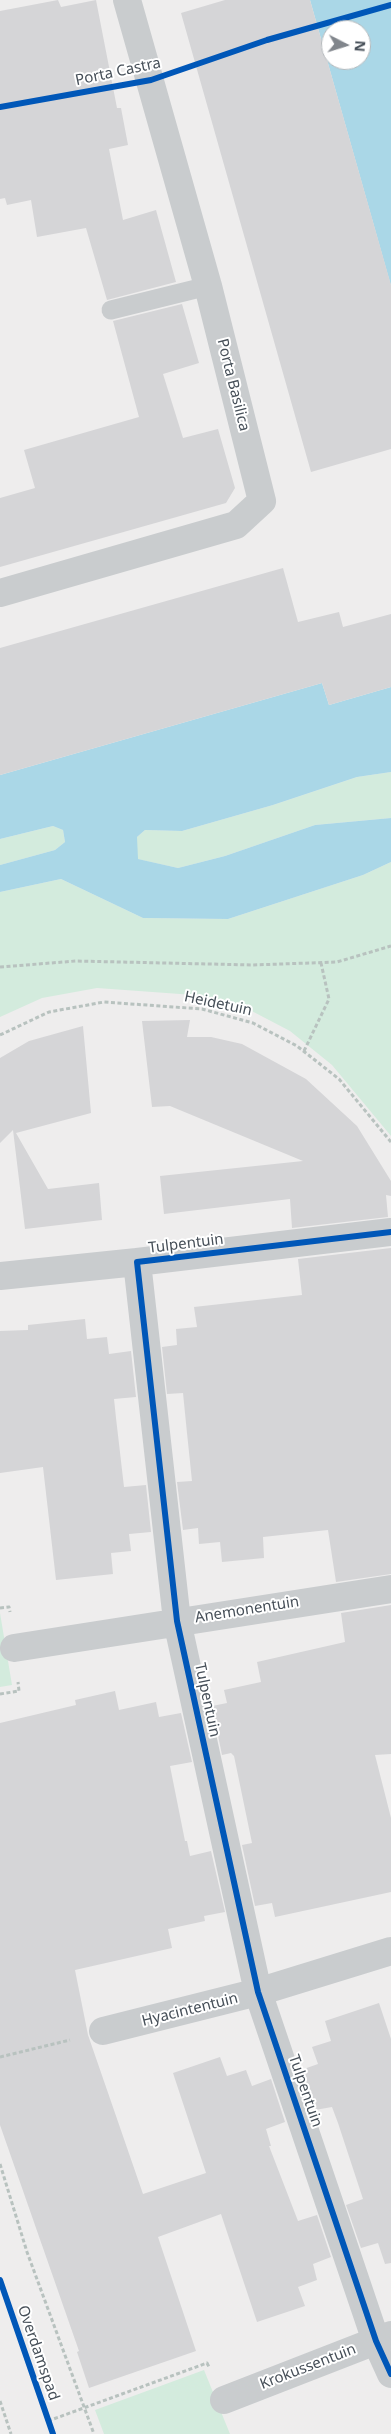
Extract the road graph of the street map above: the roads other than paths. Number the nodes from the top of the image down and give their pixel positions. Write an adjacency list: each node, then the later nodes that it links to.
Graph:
1 (127, 0): 2 (street, Porta Basilica)
2 (208, 286): 3 (lane); 4 (street, Porta Basilica)
3 (111, 310)
4 (0, 593)
5 (391, 1232): 6 (street, Tulpentuin)
6 (137, 1262): 7 (street, Tulpentuin); 9 (street, Tulpentuin)
7 (0, 1276)
8 (391, 1588): 9 (street, Anemonentuin)
9 (177, 1621): 10 (street, Anemonentuin); 12 (street, Tulpentuin)
10 (14, 1648)
11 (391, 1951): 12 (street, Hyacintentuin)
12 (258, 1992): 13 (street, Hyacintentuin); 14 (street, Tulpentuin)
13 (103, 2031)
14 (383, 2338): 15 (street, Tulpentuin); 16 (street, Krokussentuin)
15 (391, 2374)
16 (224, 2400)

